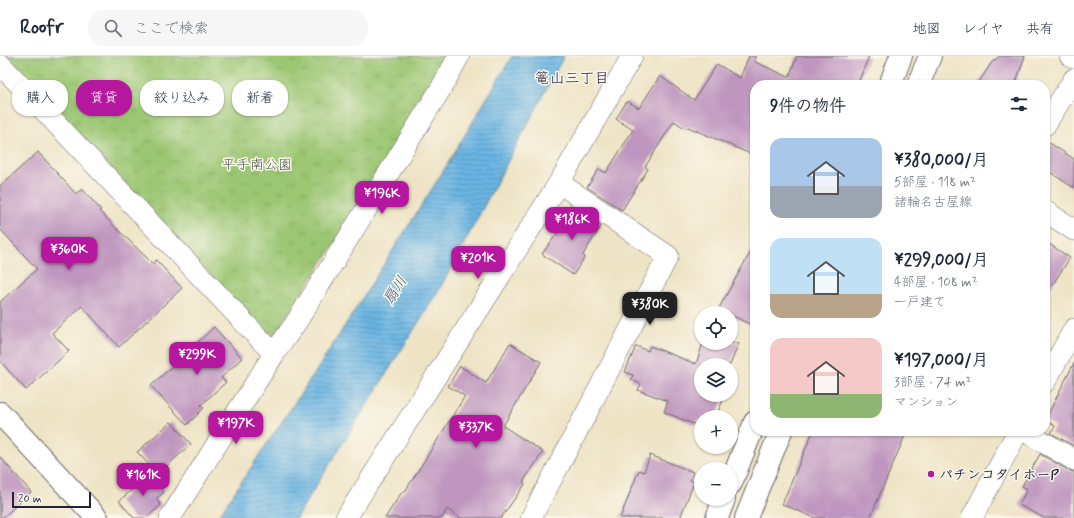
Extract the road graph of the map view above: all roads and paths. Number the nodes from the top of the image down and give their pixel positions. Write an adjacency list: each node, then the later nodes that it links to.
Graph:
1 (458, 56): 16 (street)
2 (632, 56): 12 (street)
3 (901, 56): 9 (main road)
4 (930, 56): 10 (main road)
5 (1070, 56): 6 (street)
6 (1074, 58)
7 (0, 64): 16 (street)
8 (1074, 79): 11 (street)
9 (892, 80)
10 (920, 80)
11 (1050, 117)
12 (559, 183): 28 (street); 29 (street)
13 (1050, 213): 14 (street)
14 (1074, 230)
15 (1074, 329): 17 (street)
16 (274, 354): 27 (street)
17 (1050, 373)
18 (0, 413): 26 (main road)
19 (750, 435): 24 (main road)
20 (779, 436): 31 (main road)
21 (1015, 436): 32 (street)
22 (1033, 436): 23 (street)
23 (1074, 460)
24 (738, 465)
25 (721, 506): 30 (main road)
26 (97, 518)
27 (170, 518)
28 (346, 518)
29 (531, 518)
30 (717, 518)
31 (746, 518)
32 (972, 518)

